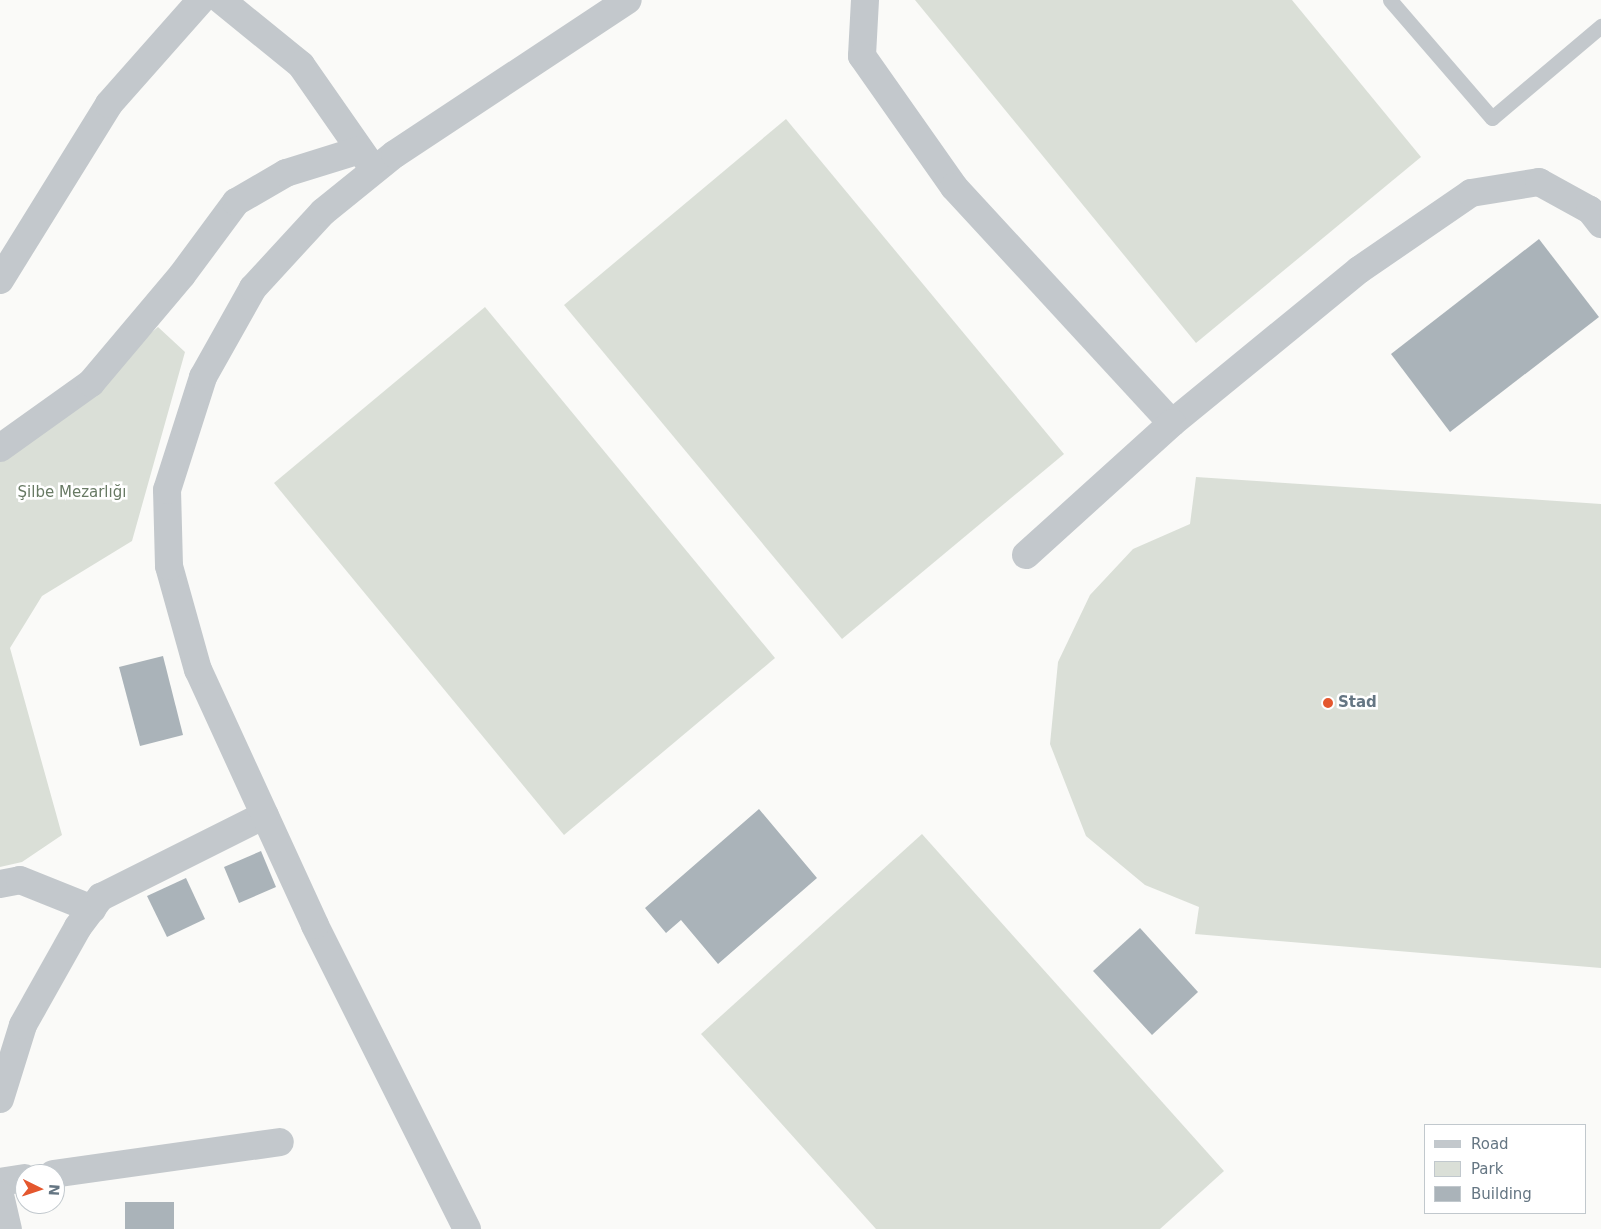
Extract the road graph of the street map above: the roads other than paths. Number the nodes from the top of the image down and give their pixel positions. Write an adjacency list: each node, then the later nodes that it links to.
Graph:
1 (201, 0): 9 (street)
2 (221, 0): 7 (street)
3 (628, 0): 7 (street)
4 (865, 0): 10 (street)
5 (1390, 0): 6 (lane)
6 (1601, 26)
7 (367, 160): 11 (street); 13 (street)
8 (1601, 224): 10 (street)
9 (0, 280)
10 (1172, 423): 12 (street)
11 (0, 448)
12 (1026, 555)
13 (264, 815): 15 (street); 23 (street)
14 (0, 884): 15 (street)
15 (92, 909): 16 (street)
16 (0, 1099)
17 (280, 1142): 18 (street)
18 (65, 1172)
19 (15, 1180): 20 (street)
20 (0, 1182)
21 (0, 1195): 22 (street)
22 (8, 1229)
23 (467, 1229)

